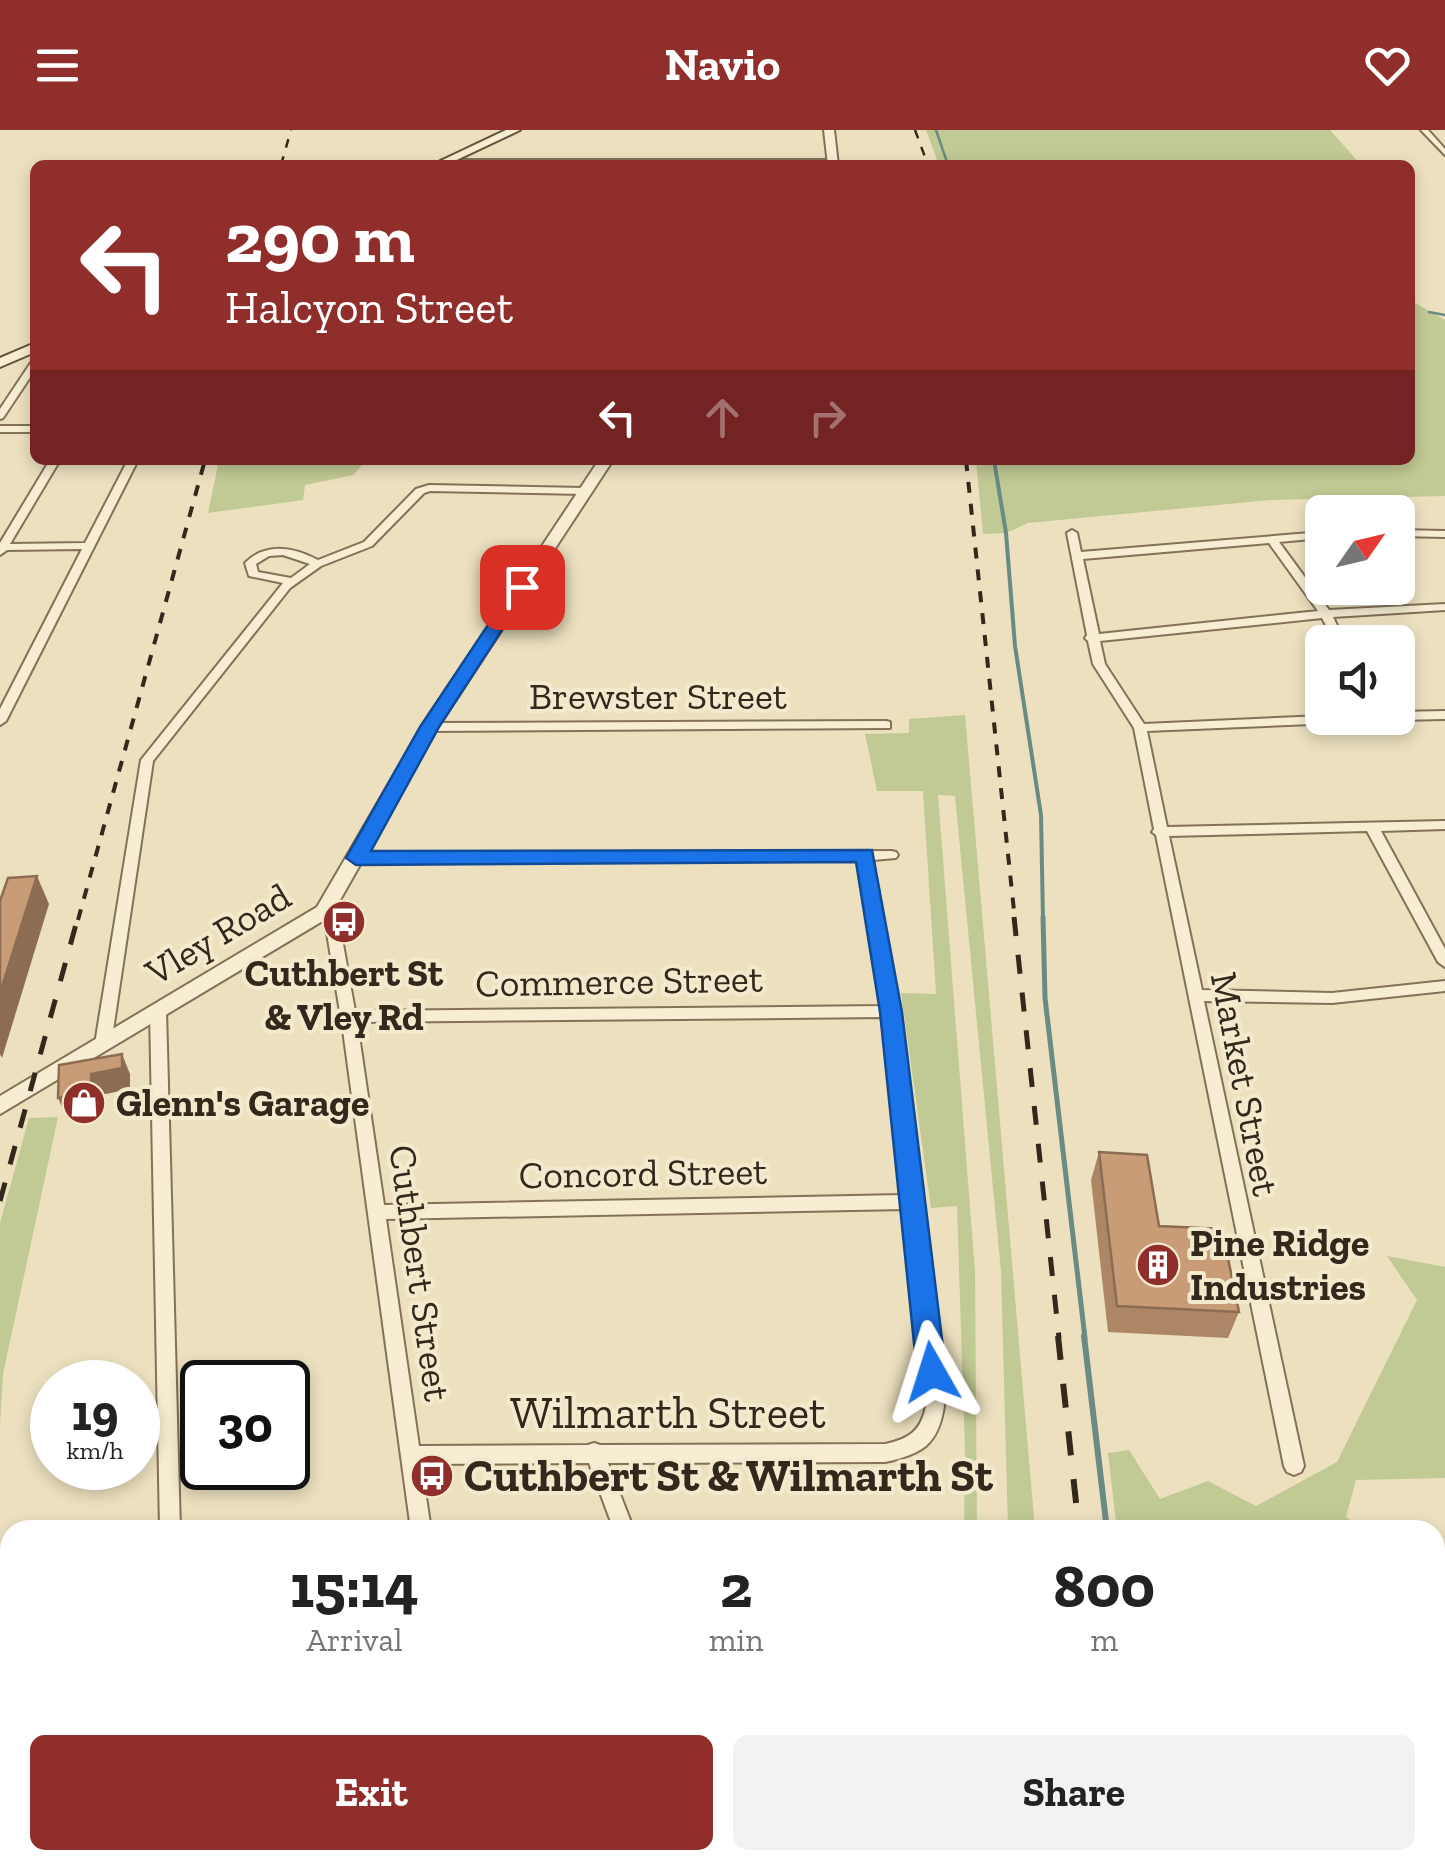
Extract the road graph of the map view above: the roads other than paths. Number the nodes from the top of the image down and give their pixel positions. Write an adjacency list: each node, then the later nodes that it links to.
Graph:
1 (515, 130): 5 (main road)
2 (828, 130): 6 (street)
3 (1424, 130): 4 (street)
4 (1445, 153)
5 (449, 160)
6 (832, 160)
7 (30, 349): 8 (main road)
8 (0, 364)
9 (30, 371): 10 (street)
10 (0, 416)
11 (0, 429): 12 (street)
12 (30, 429)
13 (53, 465): 23 (street)
14 (129, 465): 22 (street)
15 (602, 465): 16 (street, Vley Road)
16 (584, 491): 25 (street); 38 (street, Vley Road)
17 (1072, 533): 24 (street)
18 (1415, 533): 19 (street)
19 (1445, 534)
20 (1305, 537): 21 (street)
21 (1272, 540): 24 (street); 28 (street)
22 (88, 546): 23 (street); 31 (street)
23 (1, 549)
24 (1075, 556): 30 (street)
25 (317, 564): 26 (street); 26 (street)
26 (291, 581): 53 (street)
27 (1445, 607): 28 (street)
28 (1326, 614): 29 (street); 30 (street)
29 (1332, 625)
30 (1091, 638): 39 (street)
31 (15, 692): 32 (street); 36 (street)
32 (0, 693)
33 (1445, 715): 34 (street)
34 (1415, 716)
35 (1305, 719): 39 (street)
36 (0, 721)
37 (886, 725): 38 (street, Brewster Street)
38 (430, 727): 45 (street, Vley Road)
39 (1140, 728): 42 (street, Market Street)
40 (1445, 826): 41 (street)
41 (1372, 829): 42 (street); 47 (street)
42 (1159, 832): 49 (street, Market Street)
43 (865, 855): 44 (street); 45 (street); 51 (street)
44 (891, 855)
45 (356, 858): 46 (street, Vley Road)
46 (324, 911): 50 (street, Vley Road); 52 (street, Cuthbert Street)
47 (1444, 957)
48 (1445, 986): 49 (street)
49 (1194, 995): 59 (street, Market Street)
50 (158, 1010): 53 (street, Vley Road); 60 (street)
51 (891, 1012): 52 (street, Commerce Street); 55 (street)
52 (348, 1017): 56 (street, Cuthbert Street)
53 (103, 1044): 54 (street, Vley Road)
54 (0, 1106)
55 (912, 1202): 56 (street, Concord Street); 57 (street, Wilmarth Street)
56 (375, 1212): 58 (street, Cuthbert Street)
57 (594, 1452): 58 (street, Wilmarth Street); 62 (street)
58 (410, 1455): 61 (street, Cuthbert Street)
59 (1294, 1466)
60 (170, 1520)
61 (419, 1520)
62 (620, 1520)

